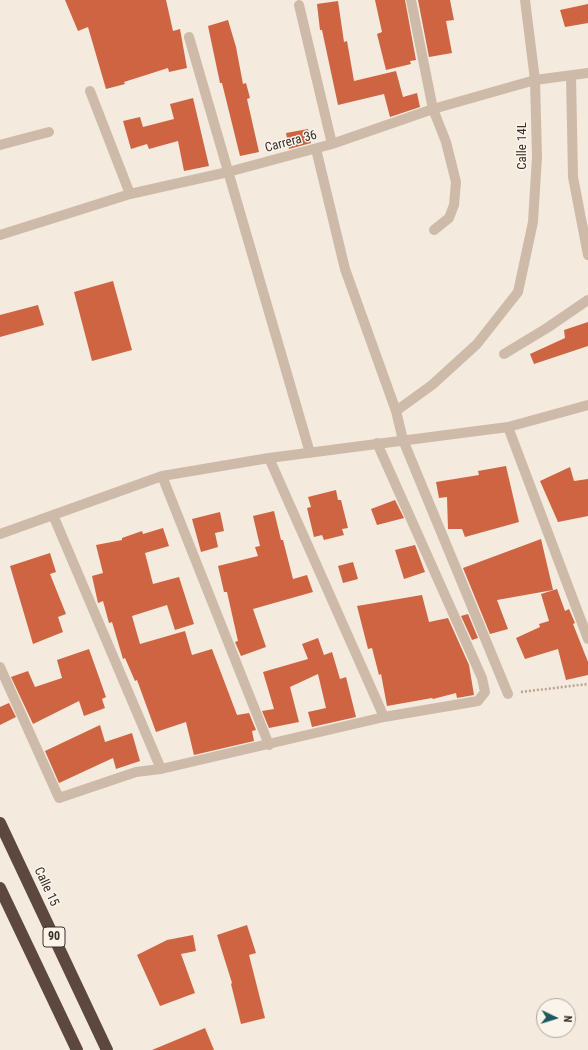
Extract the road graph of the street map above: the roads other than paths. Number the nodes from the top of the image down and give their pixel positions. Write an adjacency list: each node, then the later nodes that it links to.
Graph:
1 (410, 0): 9 (street)
2 (525, 0): 7 (street, Calle 14L)
3 (299, 5): 11 (street)
4 (189, 37): 14 (street)
5 (588, 73): 6 (street, Carrera 36)
6 (571, 76): 7 (street, Carrera 36); 18 (street)
7 (535, 80): 9 (street, Carrera 36); 22 (street, Calle 14L)
8 (90, 91): 15 (street)
9 (433, 110): 11 (street, Carrera 36); 16 (street)
10 (48, 132): 12 (street)
11 (332, 144): 13 (street, Carrera 36)
12 (0, 145)
13 (316, 149): 14 (street, Carrera 36); 22 (street)
14 (228, 172): 15 (street, Carrera 36); 26 (street)
15 (130, 194): 17 (street, Carrera 36)
16 (434, 230)
17 (0, 235)
18 (588, 254)
19 (588, 300): 20 (street)
20 (504, 354)
21 (588, 405): 23 (street)
22 (396, 411): 24 (street)
23 (508, 427): 24 (street); 31 (street)
24 (403, 440): 25 (street); 33 (street)
25 (377, 444): 26 (street); 34 (street)
26 (310, 453): 27 (street)
27 (269, 458): 28 (street); 34 (street)
28 (162, 476): 29 (street); 35 (street)
29 (53, 515): 30 (street); 36 (street)
30 (0, 534)
31 (588, 639)
32 (0, 667): 36 (street)
33 (508, 694)
34 (384, 717): 35 (street)
35 (269, 745): 36 (street)
36 (161, 769)
37 (0, 823): 40 (highway, Calle 15 / 90)
38 (0, 888): 39 (highway, 90)
39 (77, 1050)
40 (107, 1050)

